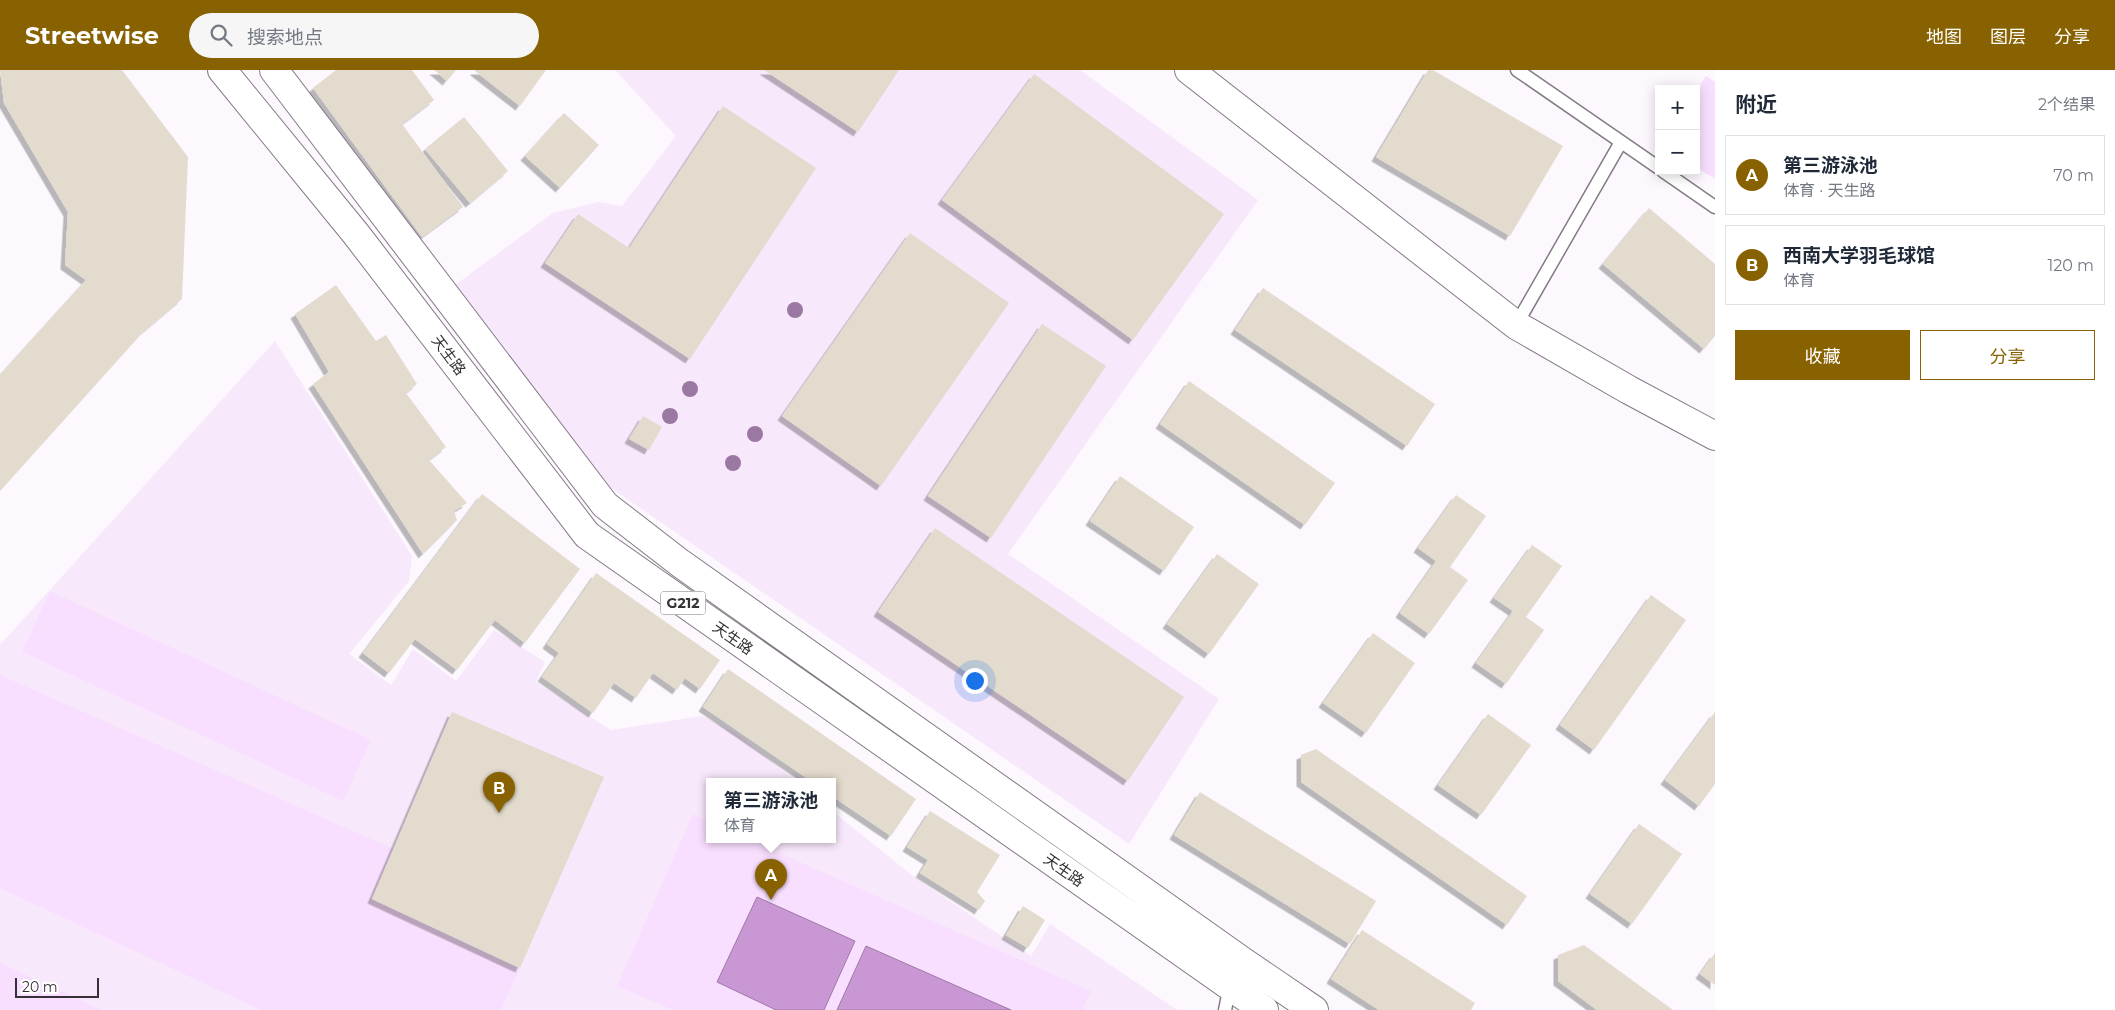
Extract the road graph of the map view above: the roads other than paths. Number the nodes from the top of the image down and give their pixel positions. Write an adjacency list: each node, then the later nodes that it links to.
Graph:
1 (222, 70): 11 (main road, 天生路 / G212)
2 (274, 70): 11 (main road, 天生路 / G212)
3 (1189, 70): 9 (main road)
4 (1517, 70): 5 (lane)
5 (1621, 142): 6 (lane); 9 (lane)
6 (1655, 165)
7 (1669, 175): 8 (lane)
8 (1715, 207)
9 (1516, 324): 10 (main road)
10 (1715, 436)
11 (1234, 981): 12 (main road, 天生路 / G212); 13 (main road, 天生路 / G212)
12 (1312, 1009)
13 (1264, 1010)

